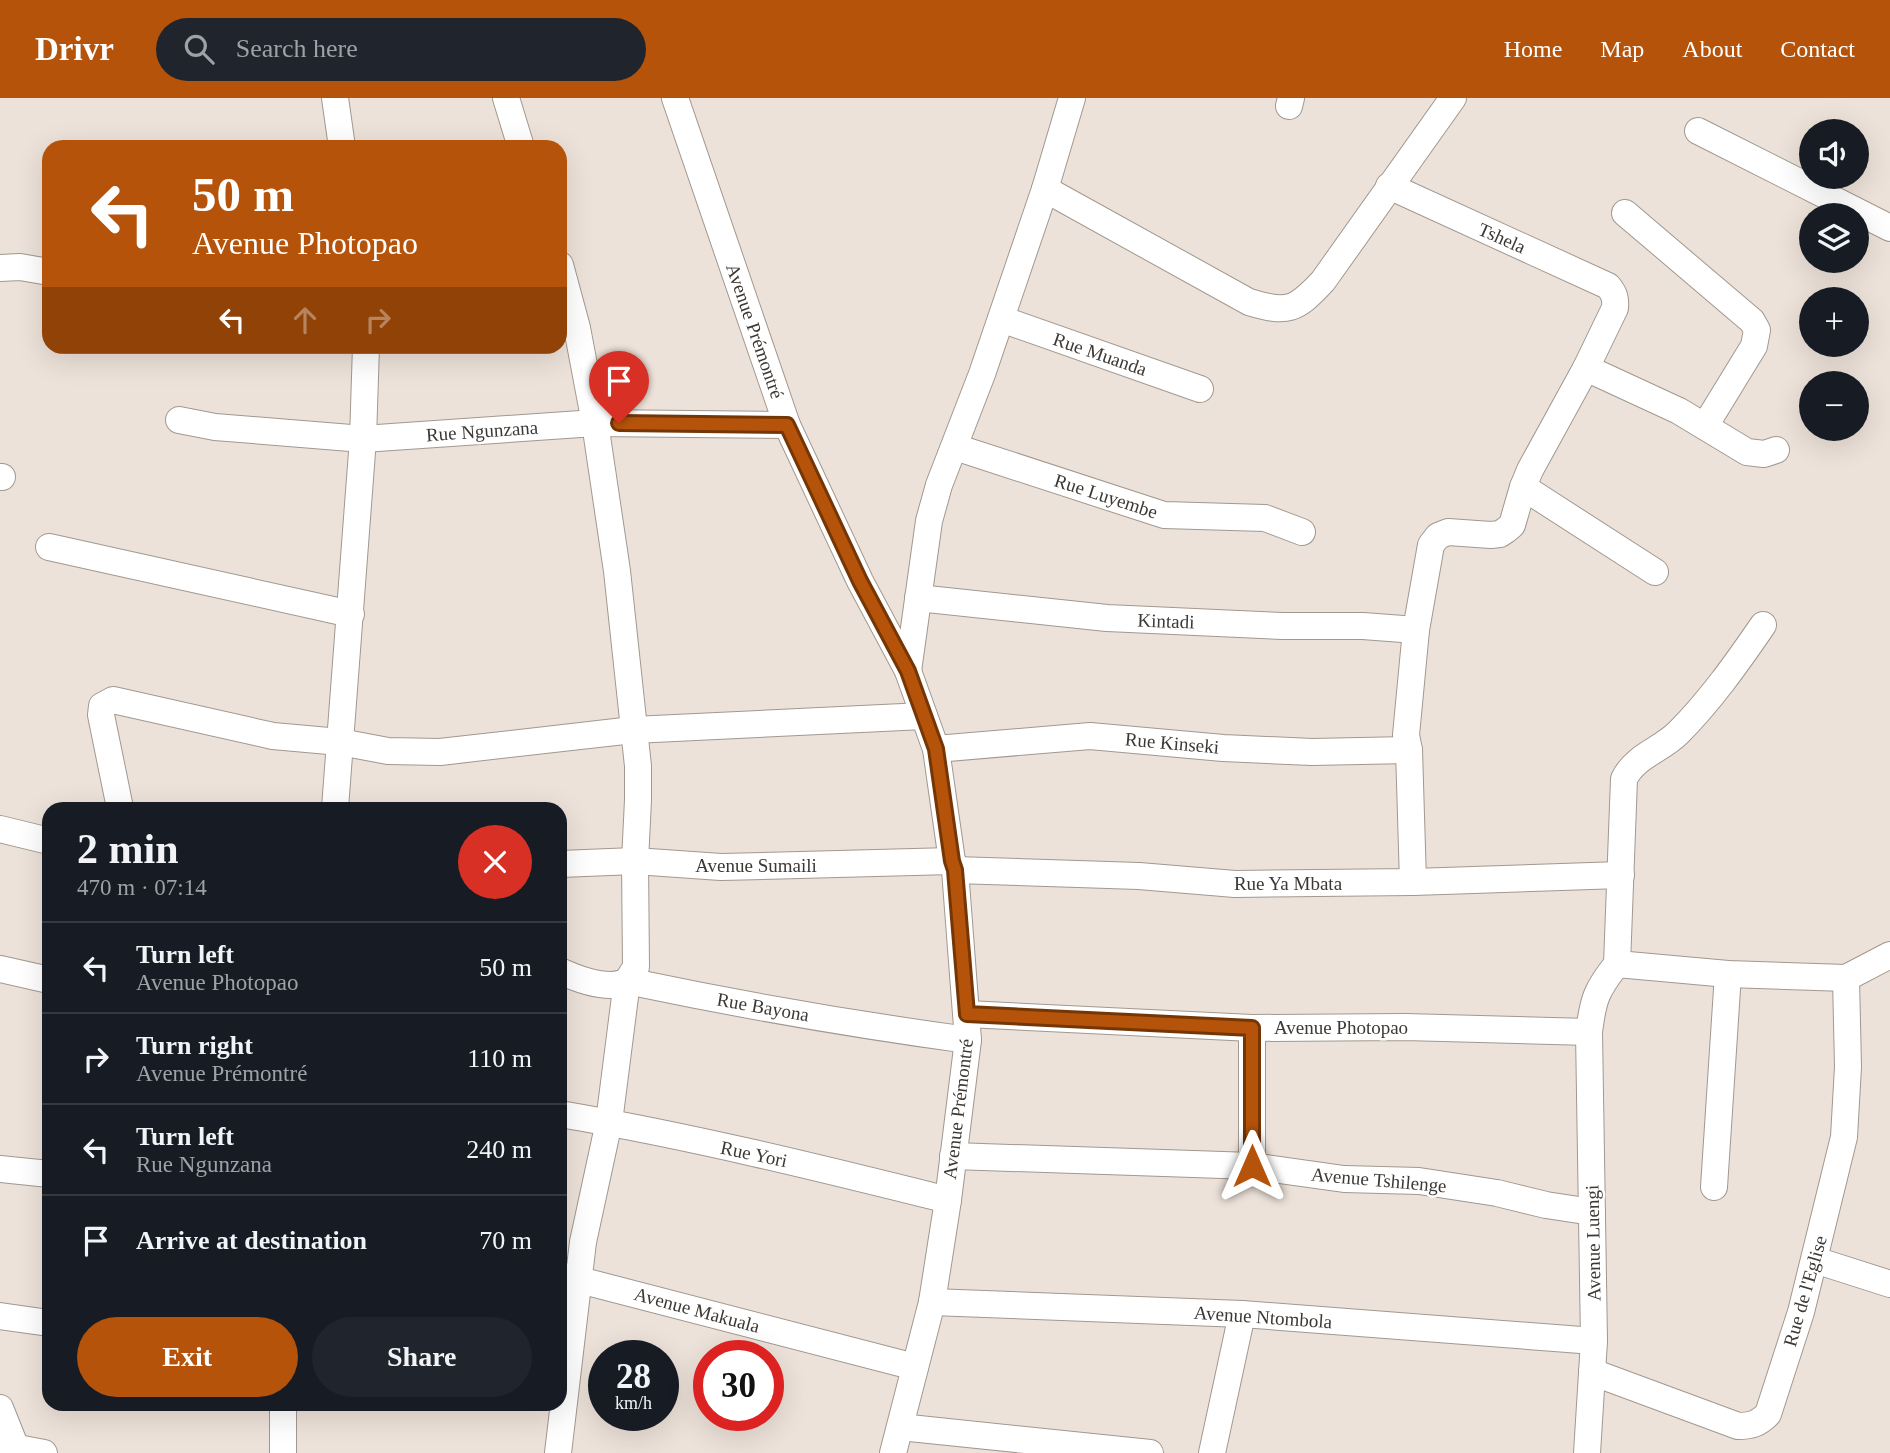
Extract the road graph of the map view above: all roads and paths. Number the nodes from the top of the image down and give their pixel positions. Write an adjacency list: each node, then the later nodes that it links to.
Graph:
1 (335, 98): 7 (street)
2 (506, 98): 8 (street)
3 (676, 98): 22 (street, Avenue Prémontré)
4 (1072, 98): 10 (street)
5 (1452, 98): 9 (street)
6 (1698, 131): 12 (street)
7 (341, 140)
8 (519, 140)
9 (1389, 186): 10 (street); 18 (street, Tshela)
10 (1045, 189): 16 (street)
11 (1625, 213): 23 (street)
12 (1890, 228)
13 (0, 268): 14 (street)
14 (42, 271)
15 (567, 291): 21 (street)
16 (1001, 319): 19 (street, Rue Muanda); 25 (street)
17 (366, 354): 24 (street)
18 (1586, 368): 23 (street); 27 (street)
19 (1200, 389)
20 (179, 420): 24 (street, Rue Ngunzana)
21 (595, 423): 22 (street, Rue Ngunzana); 24 (street, Rue Ngunzana); 37 (street)
22 (787, 425): 35 (street, Avenue Prémontré)
23 (1705, 426): 26 (street)
24 (363, 439): 32 (street)
25 (955, 447): 28 (street, Rue Luyembe); 31 (street)
26 (1776, 450)
27 (1523, 487): 30 (street); 34 (street)
28 (1302, 532)
29 (49, 547): 32 (street)
30 (1655, 572)
31 (918, 598): 34 (street, Kintadi); 35 (street)
32 (351, 614): 38 (street)
33 (1763, 625): 48 (street)
34 (1416, 630): 40 (street)
35 (908, 671): 36 (street, Avenue Prémontré)
36 (924, 716): 37 (street); 39 (street, Avenue Prémontré)
37 (633, 730): 38 (street); 45 (street)
38 (340, 741): 41 (street); 42 (street)
39 (936, 749): 40 (street, Rue Kinseki); 47 (street, Avenue Prémontré)
40 (1409, 750): 49 (street)
41 (119, 802)
42 (335, 802)
43 (0, 829): 44 (street)
44 (42, 839)
45 (635, 861): 46 (street, Avenue Sumaili); 47 (street, Avenue Sumaili); 57 (street)
46 (567, 864)
47 (953, 865): 49 (street, Rue Ya Mbata); 58 (street, Avenue Prémontré)
48 (1621, 875): 49 (street, Rue Ya Mbata); 51 (street)
49 (1413, 882)
50 (1890, 955): 56 (street)
51 (1617, 964): 54 (street); 60 (street, Avenue Luengi)
52 (0, 969): 55 (street)
53 (567, 974): 57 (street, Rue Bayona)
54 (1728, 974): 56 (street); 67 (street)
55 (42, 978)
56 (1846, 978): 70 (street, Rue de l'Eglise)
57 (627, 981): 58 (street, Rue Bayona); 62 (street)
58 (968, 1027): 59 (street, Avenue Photopao); 63 (street, Avenue Prémontré)
59 (1252, 1028): 60 (street, Avenue Photopao); 64 (street)
60 (1589, 1032): 69 (street, Avenue Luengi)
61 (567, 1115): 62 (street, Rue Yori)
62 (609, 1122): 68 (street, Rue Yori); 71 (street)
63 (953, 1156): 64 (street, Avenue Tshilenge); 68 (street, Avenue Prémontré)
64 (1252, 1166): 69 (street, Avenue Tshilenge)
65 (0, 1168): 66 (street)
66 (42, 1173)
67 (1714, 1187)
68 (948, 1200): 73 (street, Avenue Prémontré)
69 (1592, 1212): 78 (street, Avenue Luengi)
70 (1815, 1260): 72 (street); 80 (street, Rue de l'Eglise)
71 (569, 1277): 74 (street); 79 (street, Avenue Makuala)
72 (1890, 1284)
73 (932, 1302): 75 (street, Avenue Ntombola); 79 (street, Avenue Prémontré)
74 (567, 1309)
75 (1242, 1314): 78 (street, Avenue Ntombola); 91 (street)
76 (0, 1316): 77 (street)
77 (42, 1322)
78 (1594, 1341): 80 (street, Avenue Luengi)
79 (915, 1367): 84 (street, Avenue Prémontré)
80 (1592, 1372): 92 (street, Avenue Luengi)
81 (0, 1408): 85 (street)
82 (283, 1411): 87 (street)
83 (561, 1411): 88 (street)
84 (900, 1427): 89 (street, Avenue Prémontré); 90 (street)
85 (11, 1448): 86 (street)
86 (44, 1453)
87 (283, 1453)
88 (558, 1453)
89 (893, 1453)
90 (1150, 1453)
91 (1212, 1453)
92 (1587, 1453)

